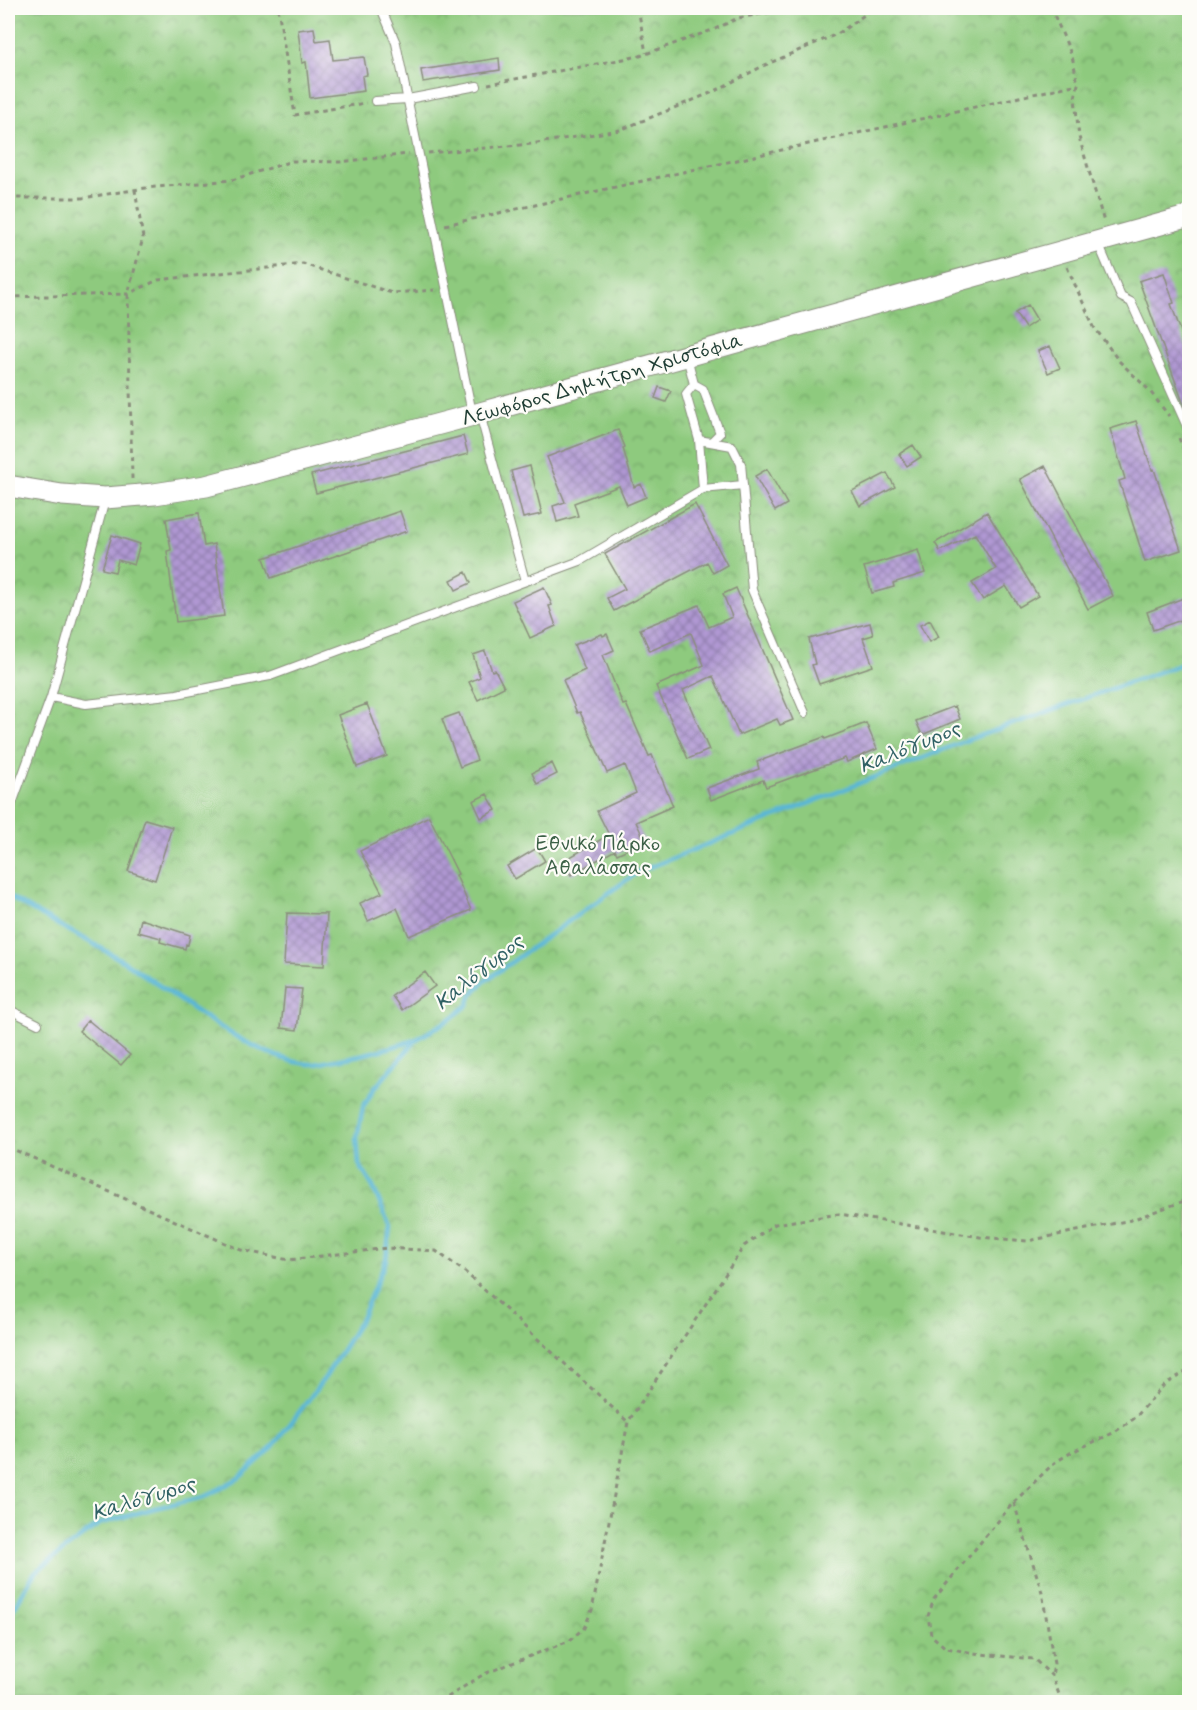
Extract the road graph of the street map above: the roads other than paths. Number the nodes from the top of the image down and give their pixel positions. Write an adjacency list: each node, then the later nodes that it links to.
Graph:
1 (381, 8): 3 (lane)
2 (477, 86): 3 (lane)
3 (408, 99): 4 (lane); 9 (lane)
4 (375, 101)
5 (1190, 216): 6 (main road, Λεωφόρος Δημήτρη Χριστόφια)
6 (1103, 240): 7 (main road, Λεωφόρος Δημήτρη Χριστόφια); 10 (lane)
7 (686, 355): 8 (lane); 9 (main road, Λεωφόρος Δημήτρη Χριστόφια)
8 (694, 384): 11 (lane); 12 (lane)
9 (476, 414): 16 (main road, Λεωφόρος Δημήτρη Χριστόφια); 17 (lane)
10 (1190, 433)
11 (699, 440): 12 (lane); 15 (lane)
12 (711, 442): 13 (lane)
13 (743, 485): 15 (lane); 19 (lane)
14 (8, 486): 16 (main road, Λεωφόρος Δημήτρη Χριστόφια)
15 (703, 489): 17 (lane)
16 (105, 498): 18 (lane)
17 (525, 581): 18 (lane)
18 (51, 697): 20 (lane)
19 (805, 713)
20 (8, 815)
21 (8, 1009): 22 (lane)
22 (38, 1024)

